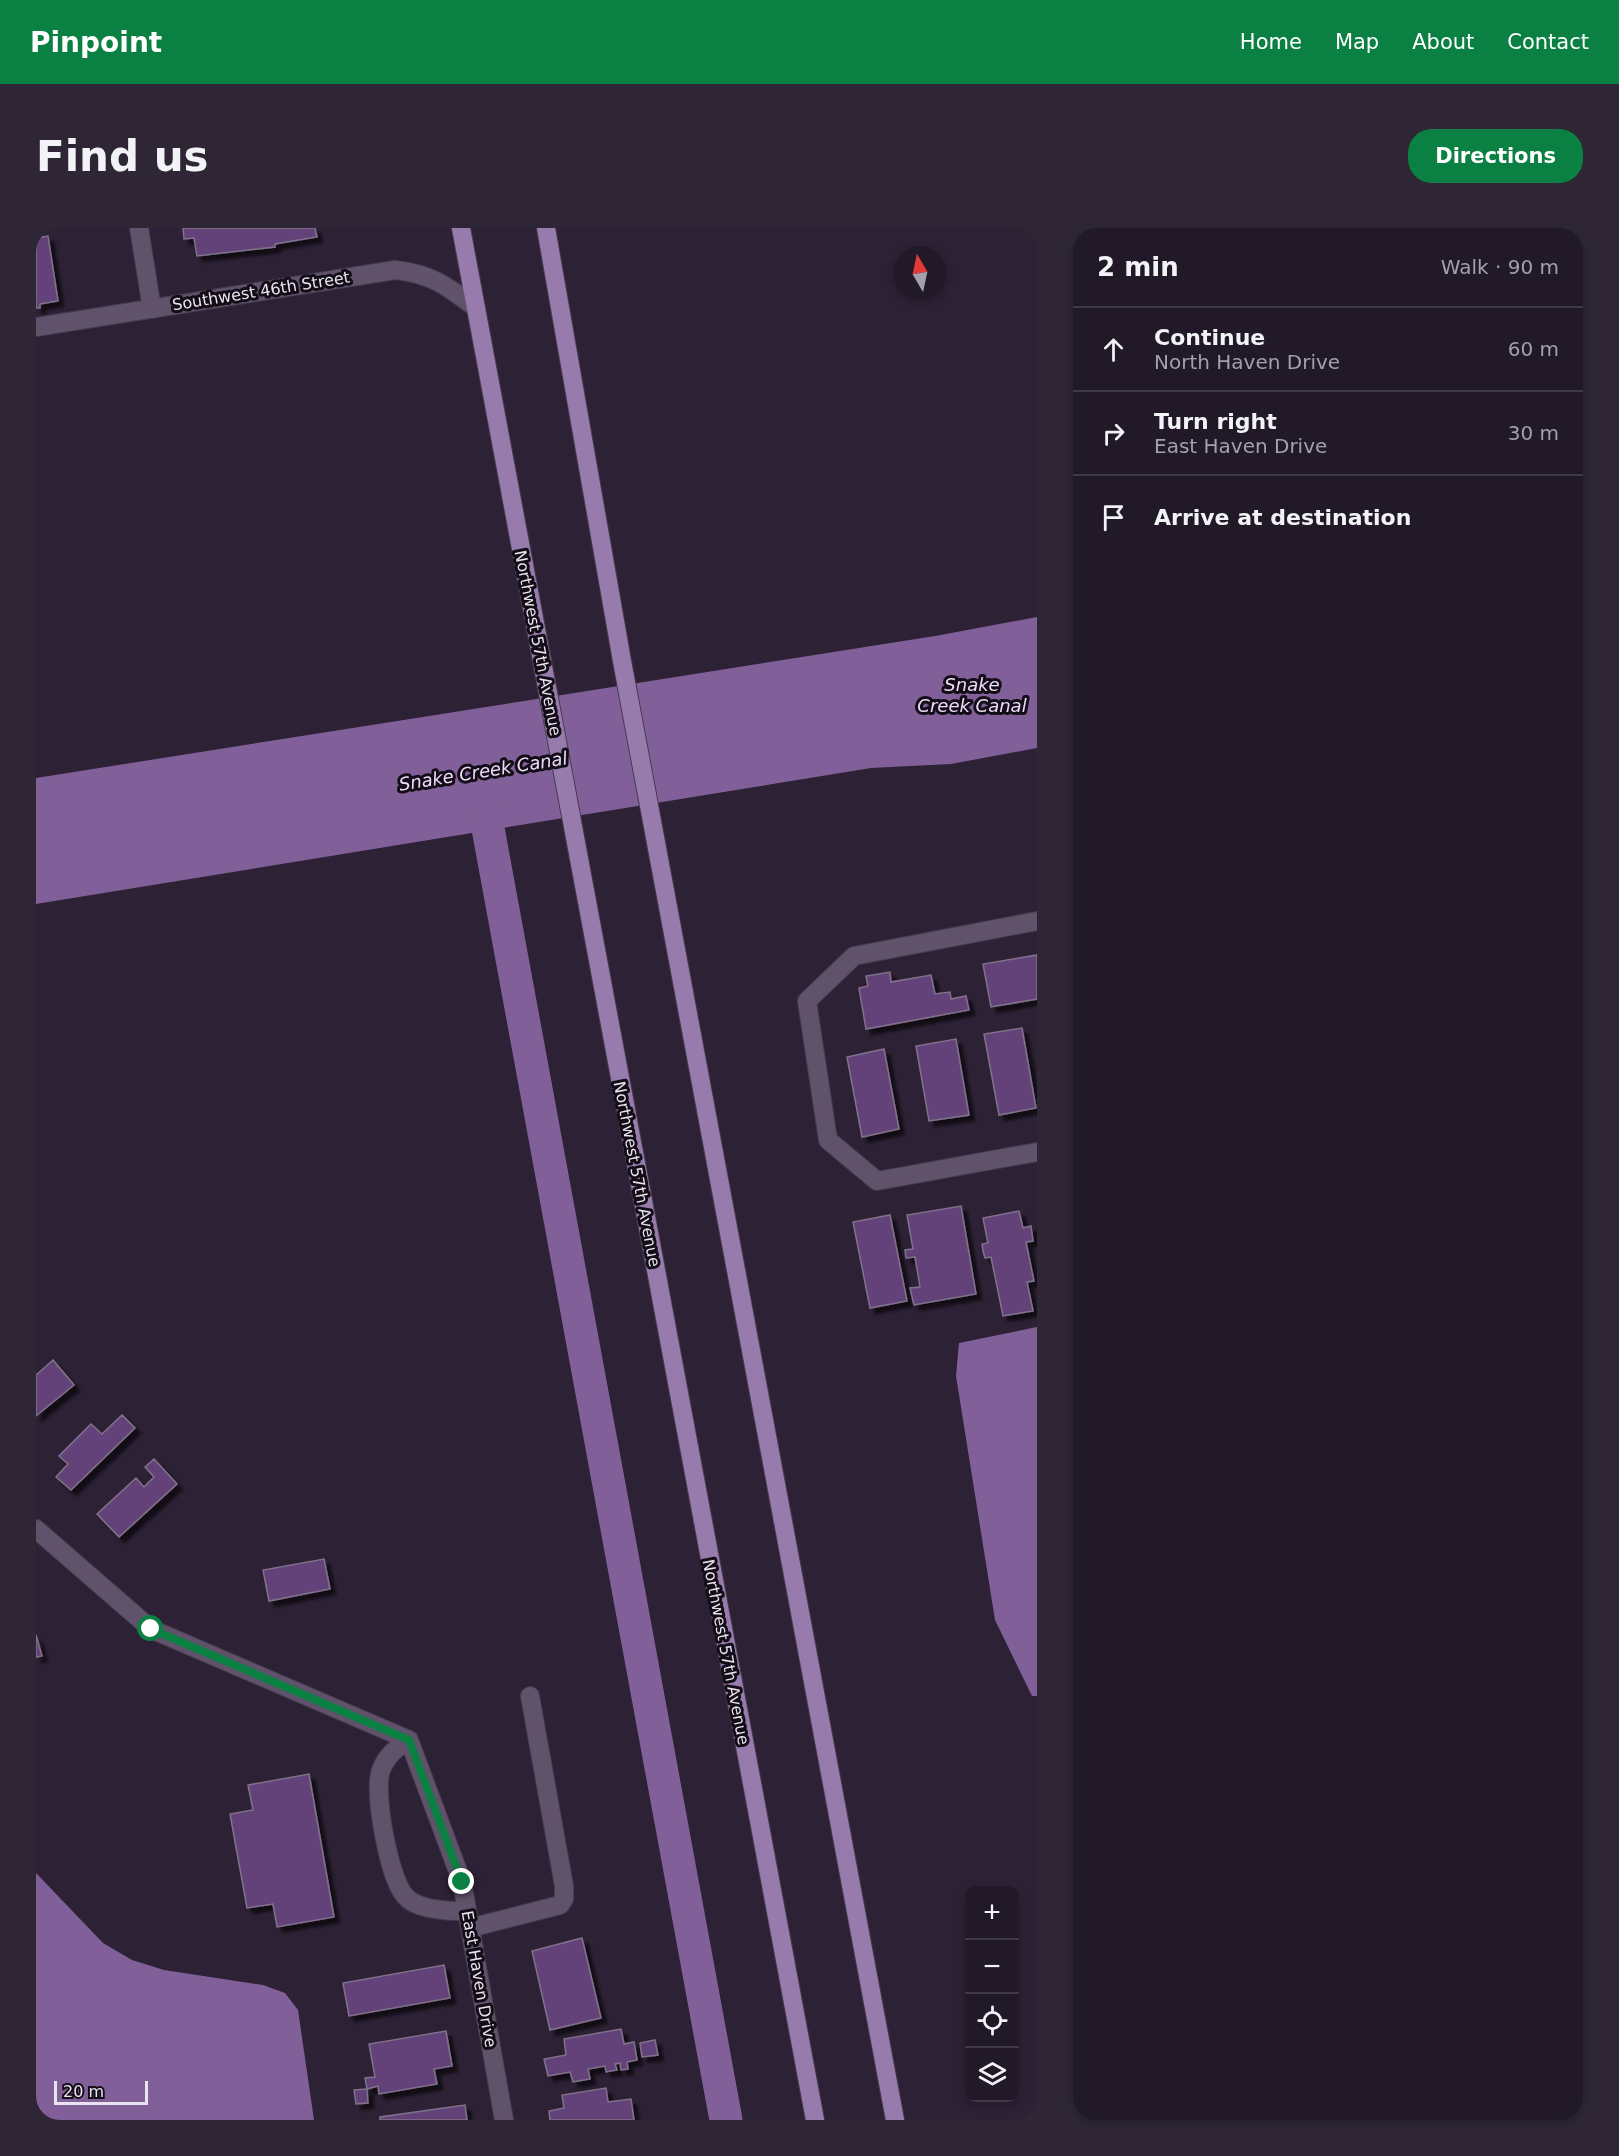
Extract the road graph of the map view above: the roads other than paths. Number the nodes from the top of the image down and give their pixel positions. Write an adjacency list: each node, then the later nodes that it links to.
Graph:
1 (140, 228): 5 (street)
2 (461, 228): 4 (main road, Northwest 57th Avenue)
3 (546, 228): 15 (main road)
4 (476, 308): 5 (street, Southwest 46th Street); 14 (main road, Northwest 57th Avenue)
5 (152, 309): 6 (street, Southwest 46th Street)
6 (36, 327)
7 (1037, 921): 8 (street)
8 (1037, 1152)
9 (36, 1529): 11 (street)
10 (530, 1696): 12 (street)
11 (409, 1740): 12 (street, East Haven Drive); 12 (street)
12 (468, 1920): 13 (street, East Haven Drive)
13 (504, 2120)
14 (815, 2120)
15 (895, 2120)

